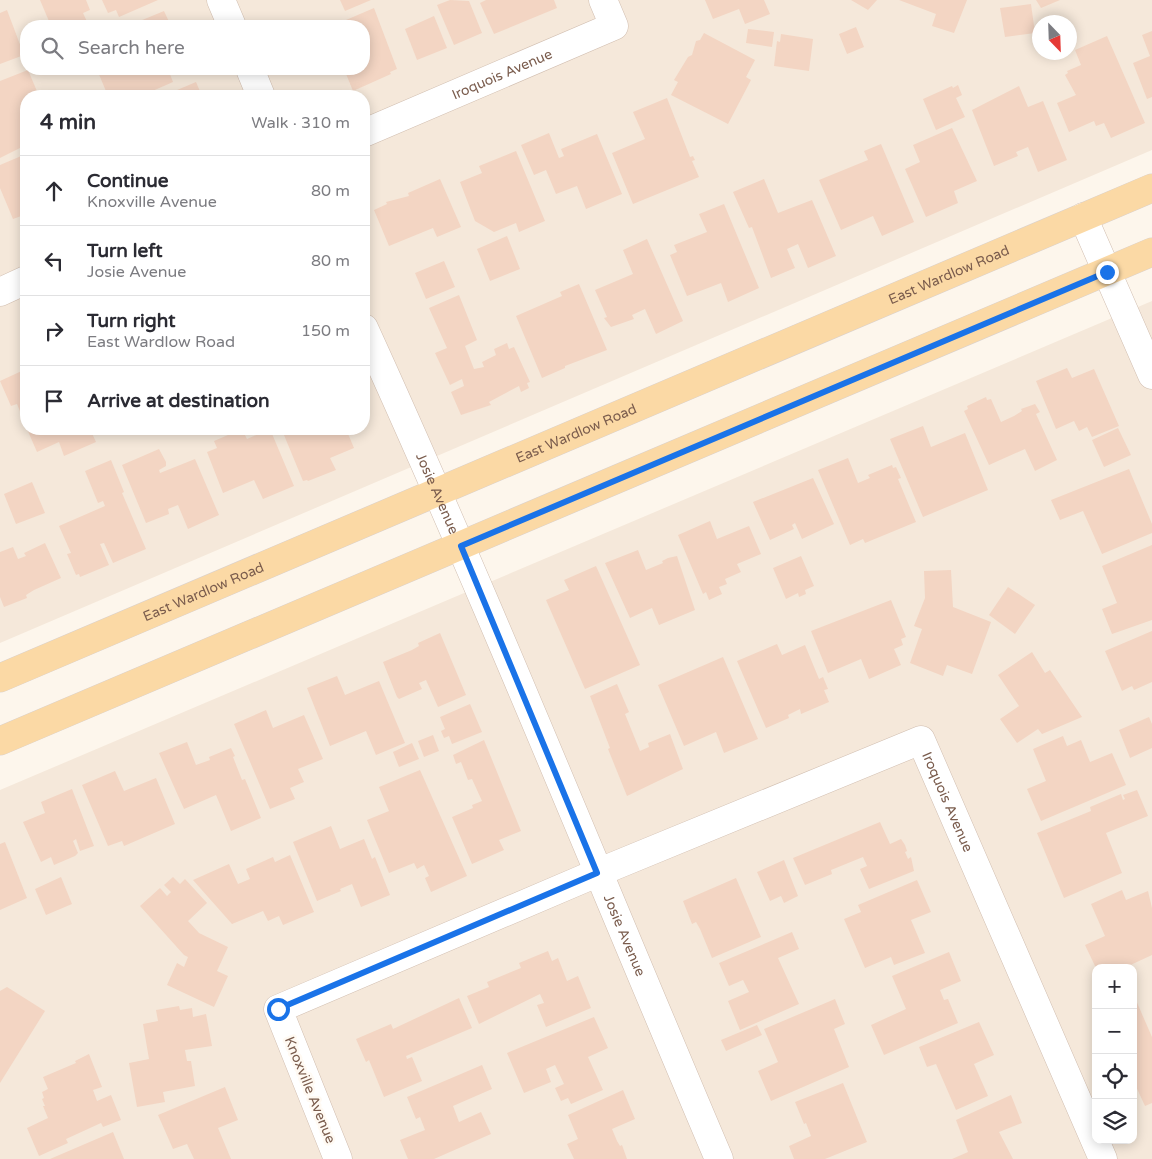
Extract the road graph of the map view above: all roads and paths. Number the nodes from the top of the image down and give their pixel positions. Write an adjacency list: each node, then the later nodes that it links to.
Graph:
1 (221, 0): 3 (street)
2 (603, 0): 6 (street, Iroquois Avenue)
3 (229, 20)
4 (252, 75): 5 (street)
5 (259, 90)
6 (370, 130)
7 (1152, 188): 8 (main road, East Wardlow Road)
8 (1083, 217): 10 (street); 15 (main road, East Wardlow Road)
9 (1152, 252): 10 (main road)
10 (1107, 272): 14 (street); 16 (main road)
11 (20, 283): 12 (street)
12 (0, 292)
13 (370, 341): 15 (street, Josie Avenue)
14 (1152, 375)
15 (438, 491): 16 (street, Josie Avenue); 17 (main road, East Wardlow Road)
16 (461, 546): 18 (main road); 19 (street, Josie Avenue)
17 (0, 678)
18 (0, 741)
19 (597, 873): 20 (street, Knoxville Avenue); 21 (street, Josie Avenue); 22 (street, Iroquois Avenue)
20 (338, 1159)
21 (719, 1159)
22 (1103, 1159)

